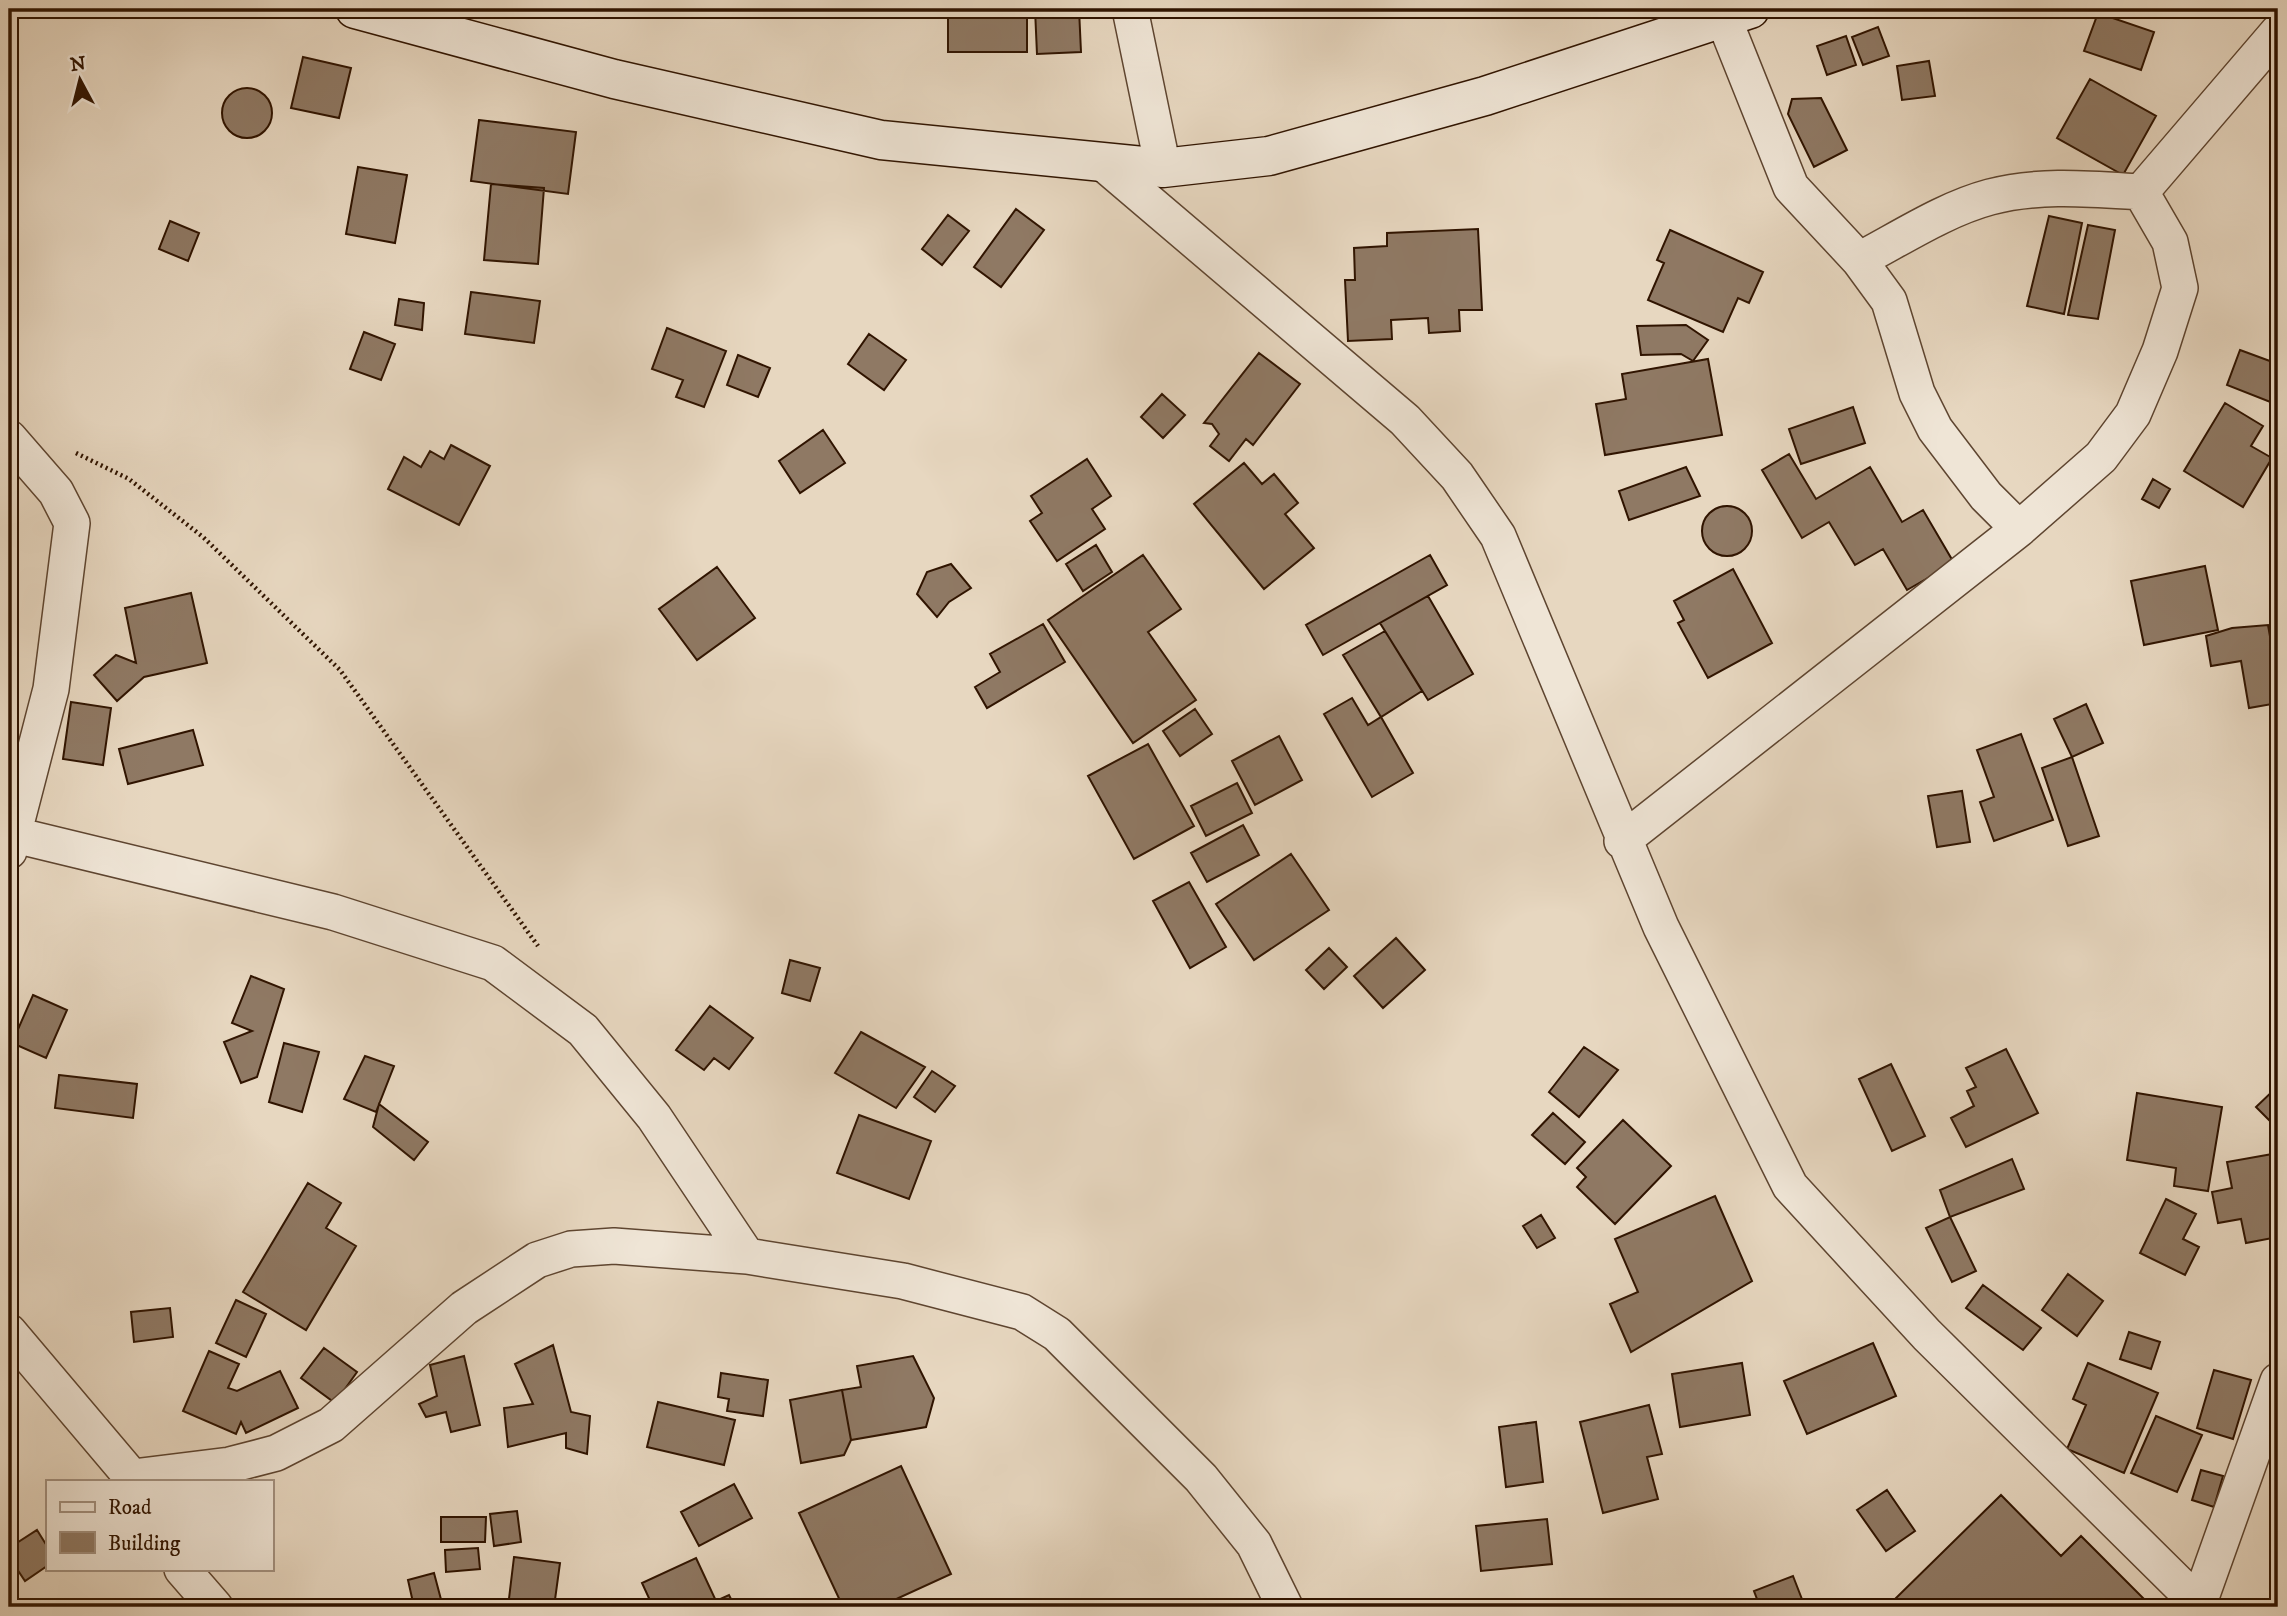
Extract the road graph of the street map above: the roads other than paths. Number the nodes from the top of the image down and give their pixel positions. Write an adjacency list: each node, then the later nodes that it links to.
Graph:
1 (355, 9): 5 (street)
2 (1130, 9): 6 (street)
3 (1737, 13): 6 (street); 8 (street)
4 (2278, 32): 7 (street)
5 (1103, 163): 6 (street); 11 (street)
6 (1163, 168)
7 (2141, 191): 8 (street); 10 (street)
8 (1859, 260): 10 (street)
9 (9, 438): 12 (street)
10 (2019, 529): 11 (street)
11 (1622, 841): 18 (street)
12 (12, 843): 13 (street)
13 (747, 1256): 16 (street); 20 (street)
14 (9, 1332): 16 (street)
15 (2278, 1381): 18 (street)
16 (134, 1479)
17 (183, 1570): 19 (street)
18 (2200, 1605)
19 (215, 1607)
20 (1285, 1607)

